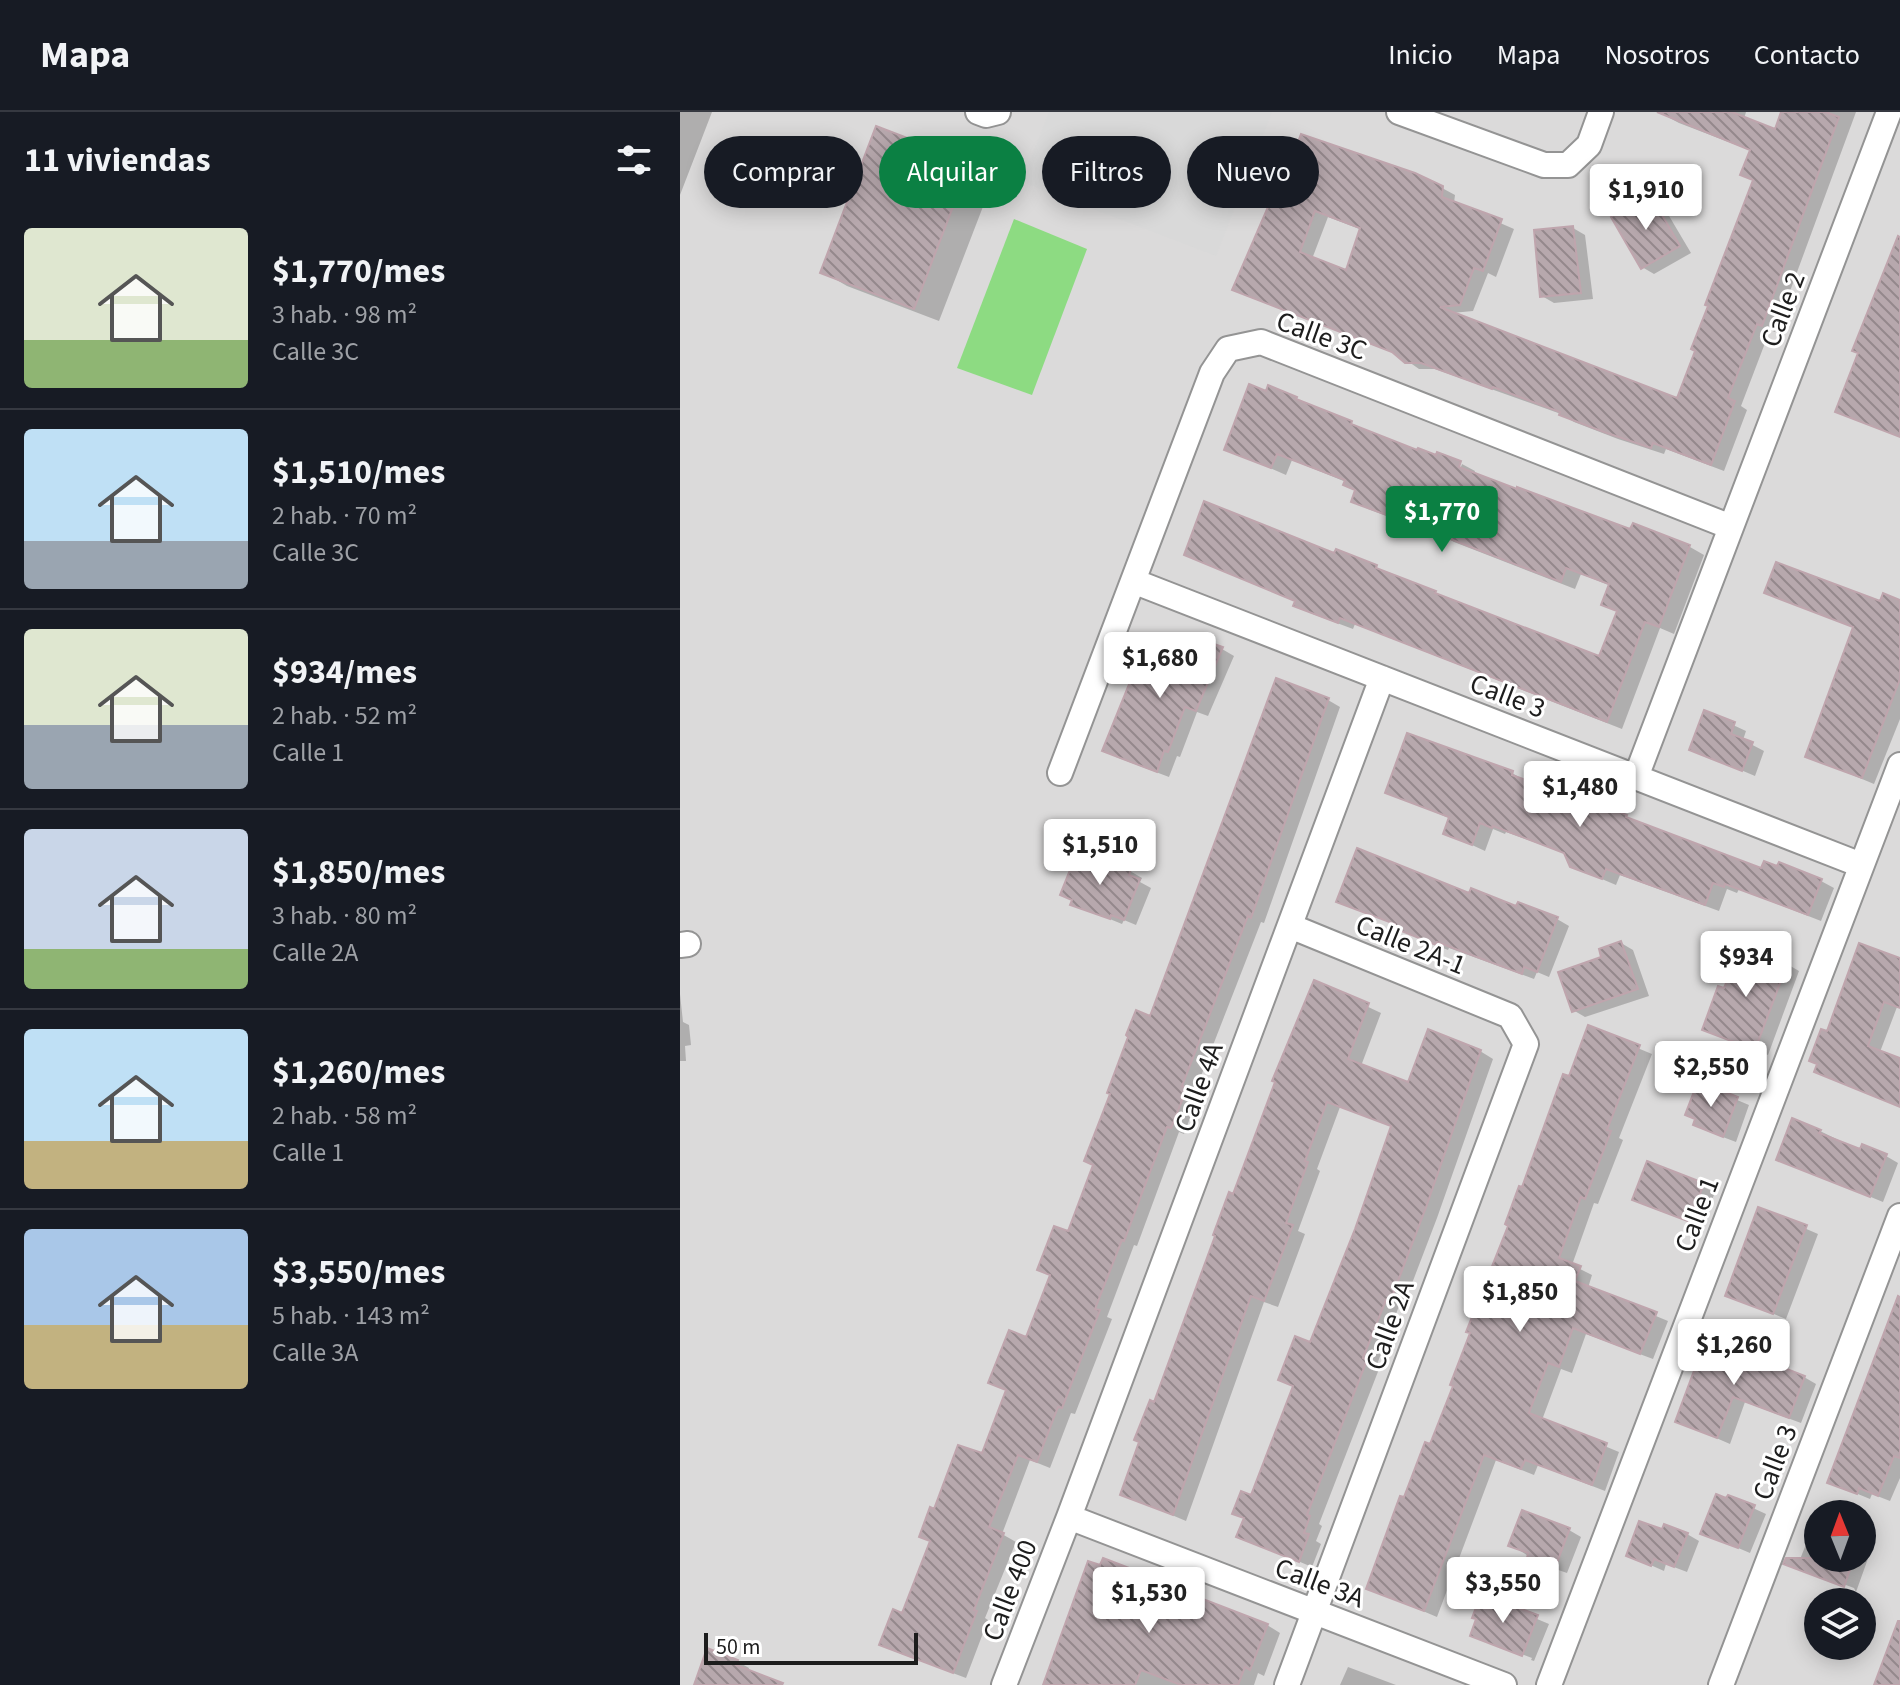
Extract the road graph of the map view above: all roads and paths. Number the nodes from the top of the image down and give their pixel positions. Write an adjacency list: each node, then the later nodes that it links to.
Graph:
1 (978, 112): 2 (street)
2 (998, 112)
3 (1399, 112): 4 (street)
4 (1601, 112)
5 (1889, 112): 6 (street, Calle 2)
6 (1731, 527): 7 (street, Calle 3C); 11 (street, Calle 2)
7 (1133, 581): 8 (street, Calle 3); 10 (street, Calle 3C)
8 (1382, 678): 11 (street, Calle 3); 13 (street, Calle 4A)
9 (1900, 765): 12 (street, Calle 1)
10 (1060, 773)
11 (1636, 777): 12 (street, Calle 3)
12 (1861, 865): 21 (street, Calle 1)
13 (1290, 926): 14 (street, Calle 2A-1); 16 (street, Calle 4A)
14 (1510, 1016): 17 (street, Calle 2A)
15 (1900, 1216): 22 (street, Calle 3)
16 (1069, 1517): 17 (street, Calle 3A); 18 (street, Calle 400)
17 (1314, 1612): 19 (street); 20 (street, Calle 3A)
18 (1004, 1685)
19 (1287, 1685)
20 (1504, 1685)
21 (1549, 1685)
22 (1721, 1685)

